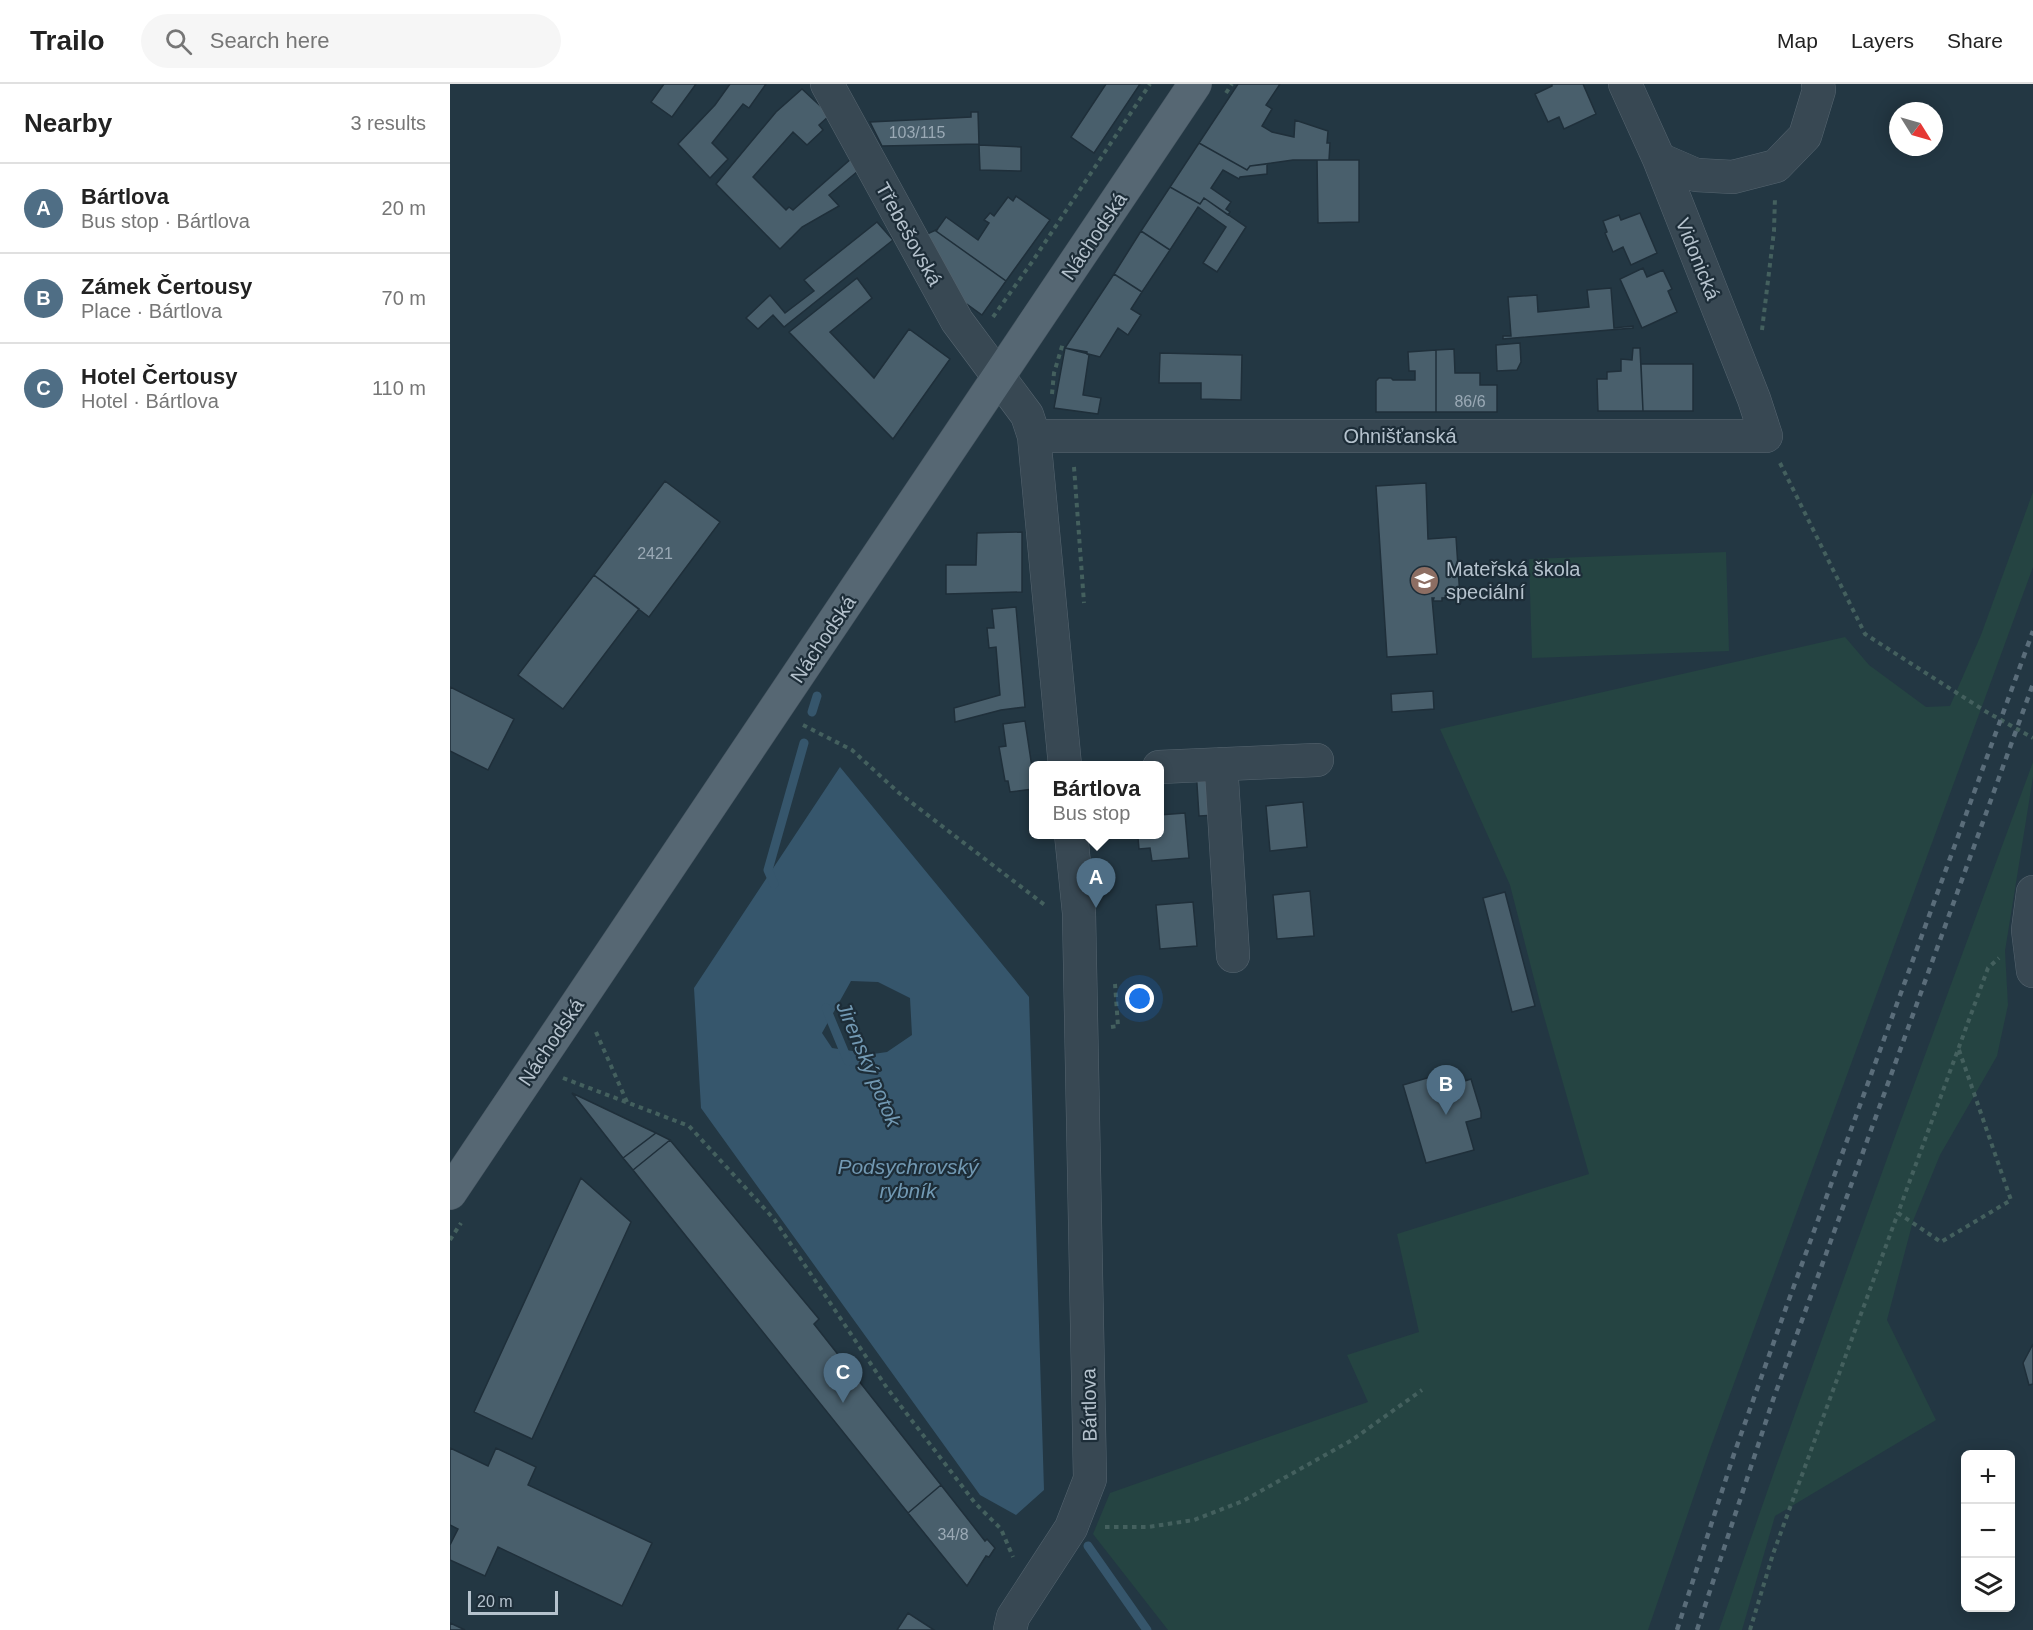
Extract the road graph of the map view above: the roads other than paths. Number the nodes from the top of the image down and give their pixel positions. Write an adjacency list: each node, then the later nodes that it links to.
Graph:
1 (827, 84): 6 (street, Třebešovská)
2 (1195, 84): 6 (main road, Náchodská)
3 (1625, 84): 5 (street, Vidonická)
4 (1818, 84): 5 (street)
5 (1659, 159): 8 (street, Vidonická)
6 (999, 379): 7 (street); 17 (main road, Náchodská)
7 (1031, 425): 8 (street, Ohnišťanská); 10 (street)
8 (1766, 436)
9 (1317, 760): 11 (street)
10 (1065, 761)
11 (1221, 764): 12 (street); 15 (street)
12 (1164, 767)
13 (1072, 839): 18 (street, Bártlova)
14 (2033, 892): 16 (street)
15 (1233, 956)
16 (2033, 971)
17 (450, 1193)
18 (1010, 1630)

